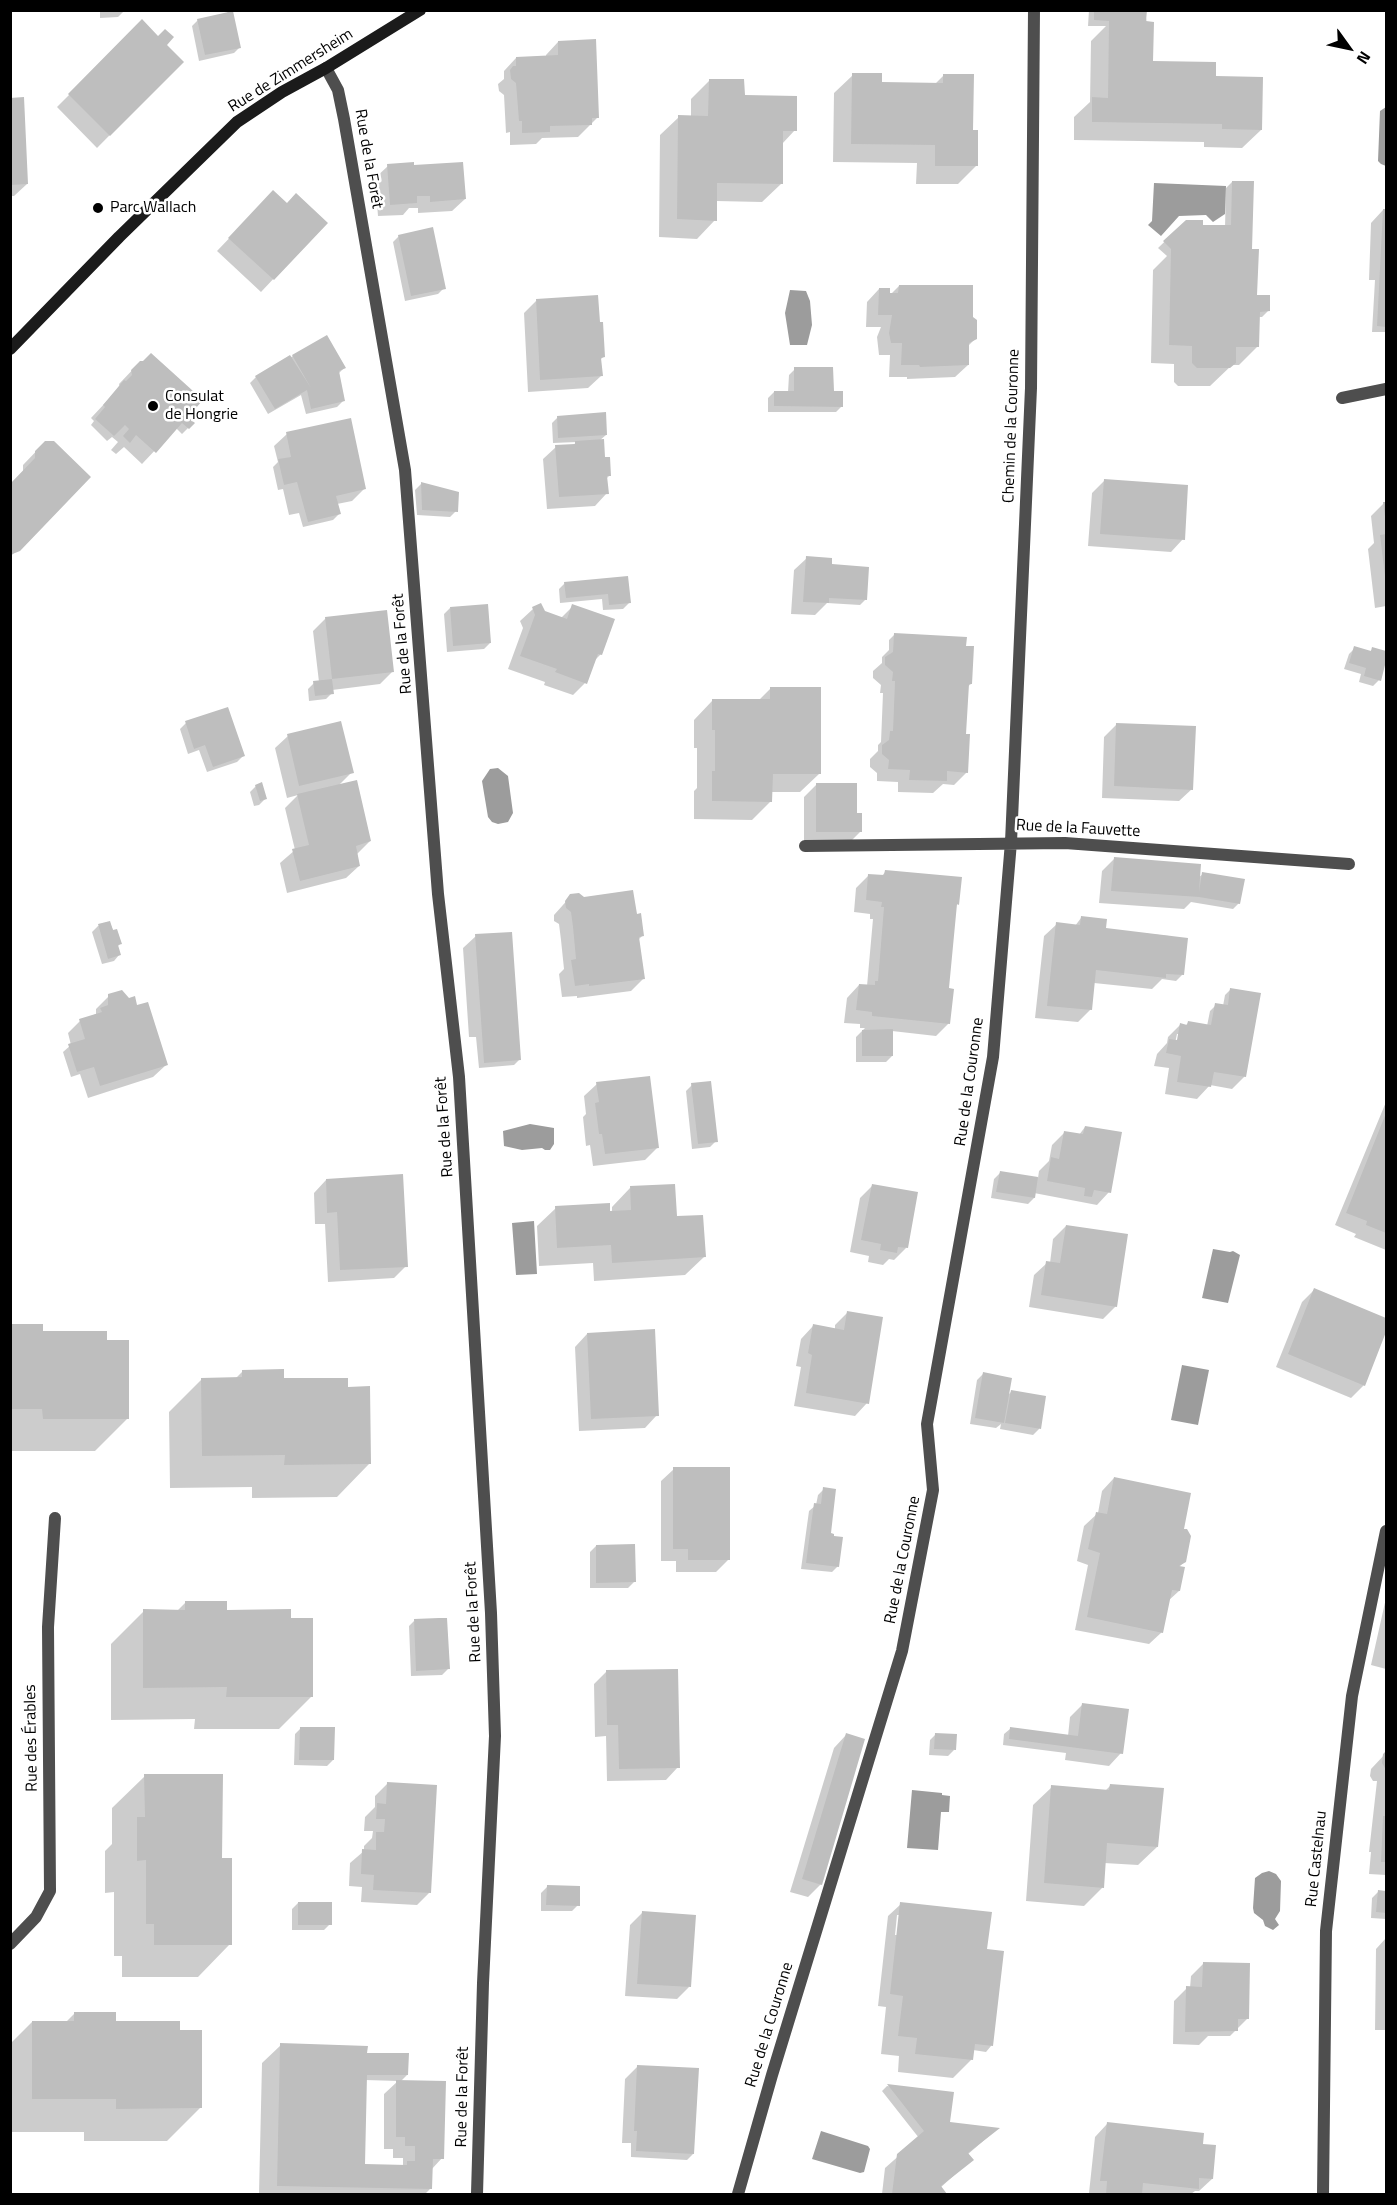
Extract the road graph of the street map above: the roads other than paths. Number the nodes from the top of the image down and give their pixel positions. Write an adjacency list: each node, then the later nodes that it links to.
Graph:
1 (420, 10): 3 (main road, Rue de Zimmersheim)
2 (1034, 10): 7 (street, Chemin de la Couronne)
3 (326, 68): 4 (main road, Rue de Zimmersheim); 13 (street, Rue de la Forêt)
4 (10, 349)
5 (1386, 388): 6 (street)
6 (1342, 398)
7 (1011, 842): 8 (street, Rue de la Fauvette); 9 (street, Rue de la Fauvette); 14 (street, Rue de la Couronne)
8 (805, 846)
9 (1349, 864)
10 (55, 1518): 12 (street, Rue des Érables)
11 (1386, 1532): 15 (street, Rue Castelnau)
12 (10, 1944)
13 (477, 2194)
14 (738, 2194)
15 (1323, 2194)

